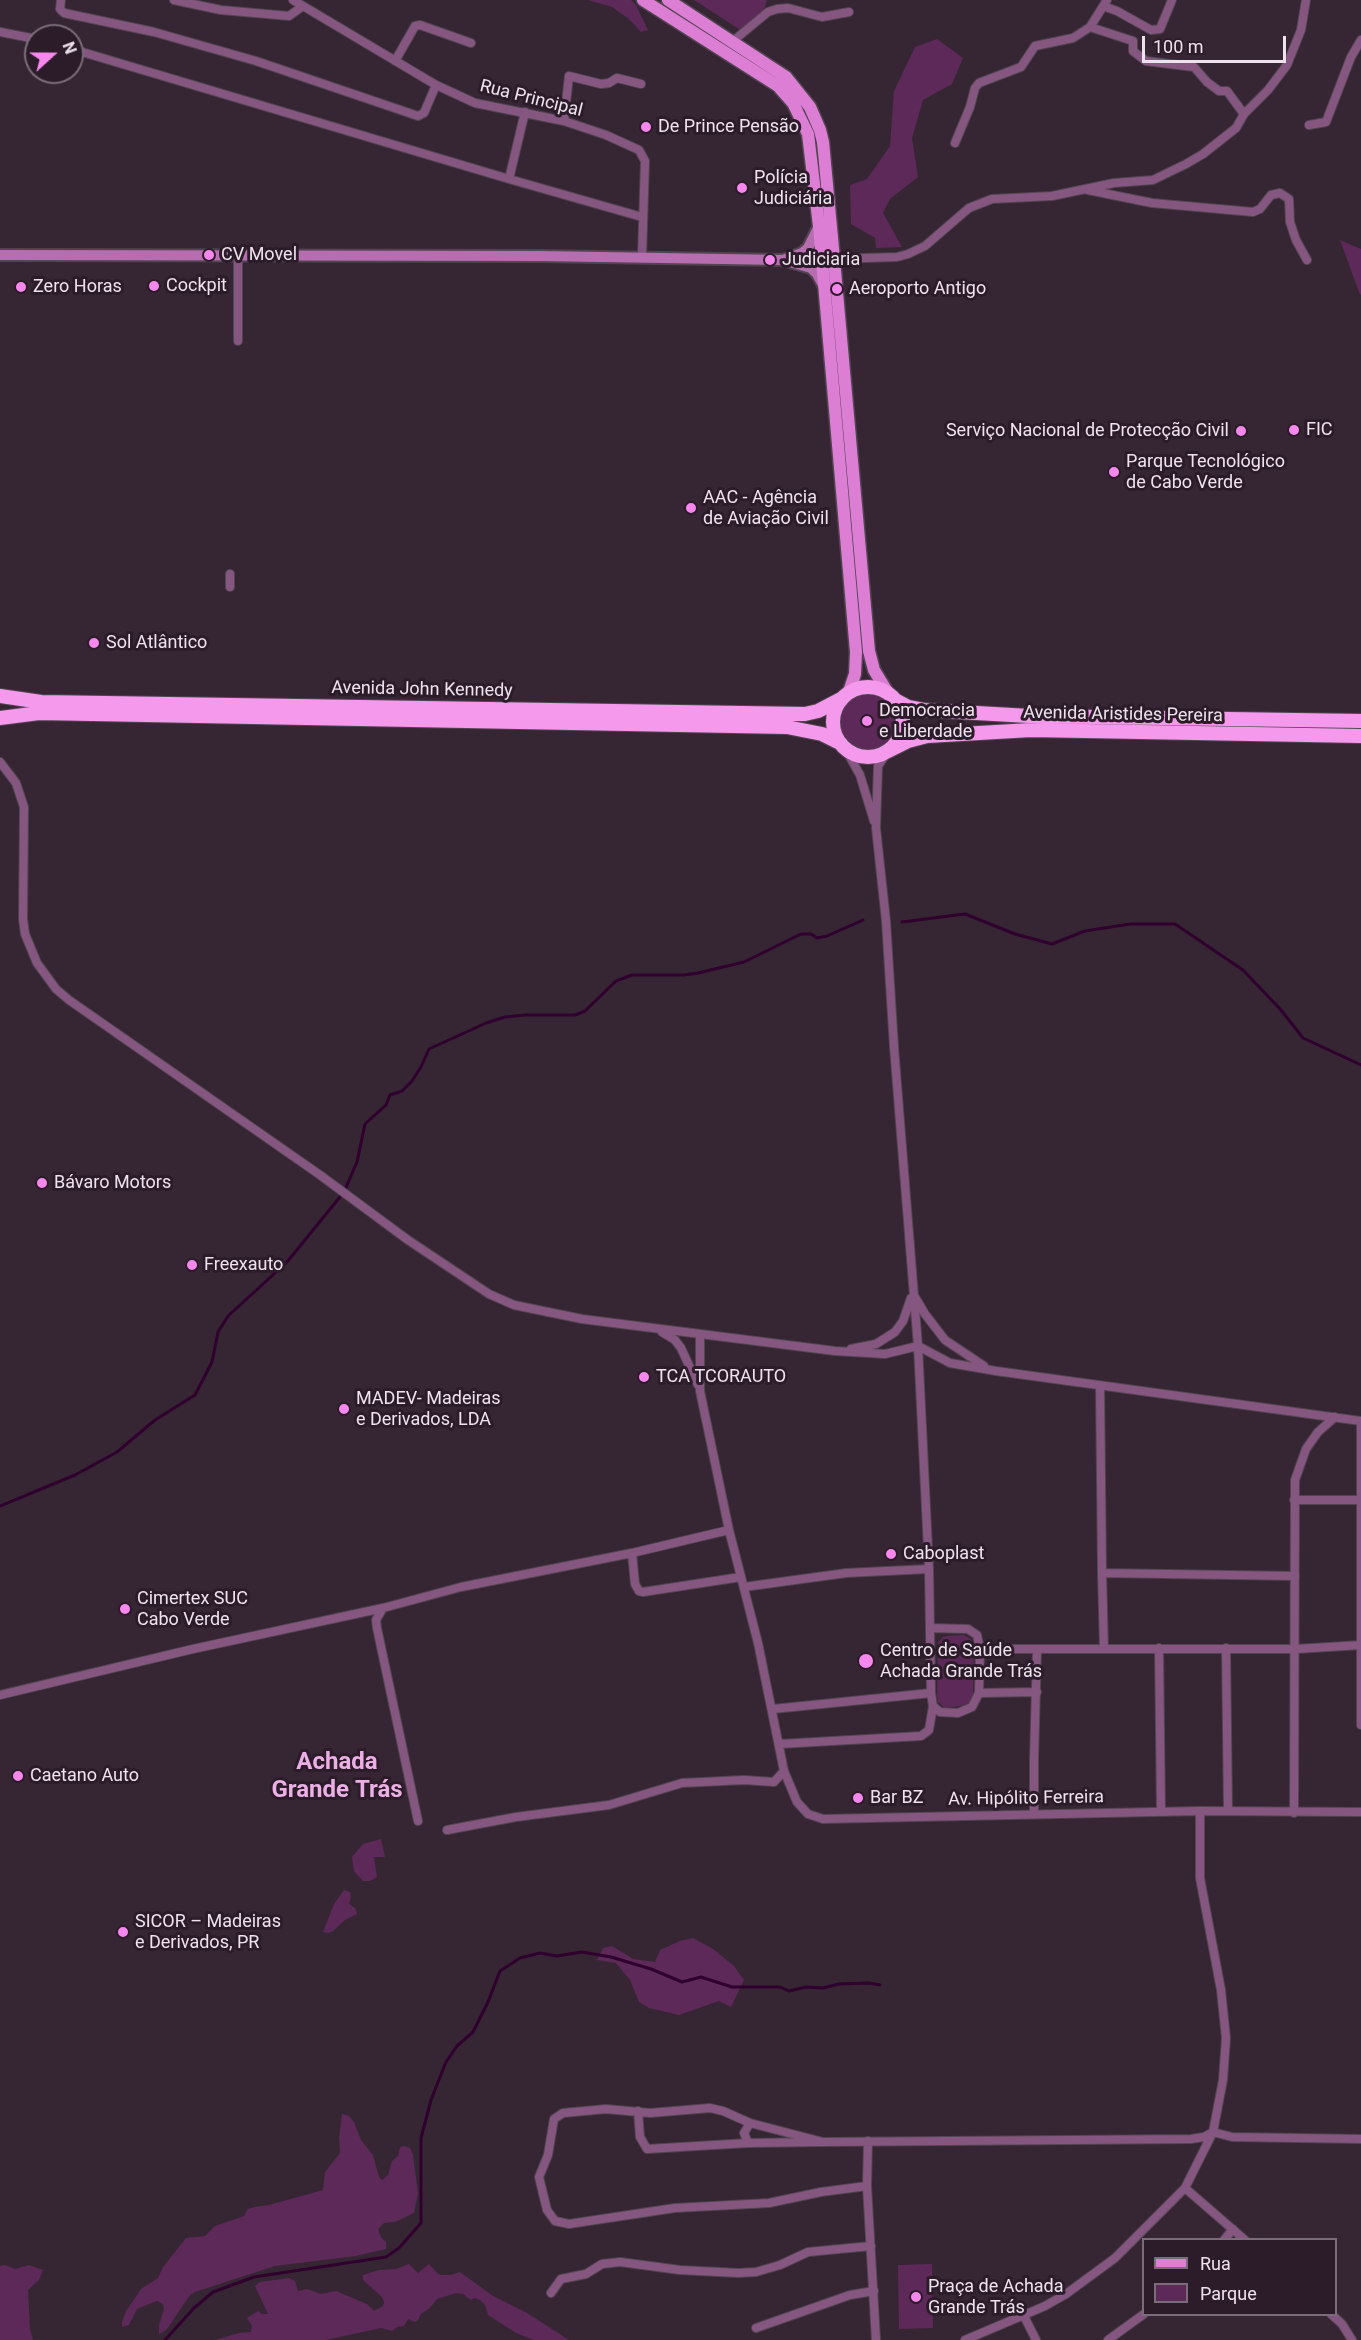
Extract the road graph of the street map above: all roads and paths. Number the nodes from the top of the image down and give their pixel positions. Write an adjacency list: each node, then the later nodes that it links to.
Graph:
1 (62, 0): 20 (street)
2 (174, 0): 9 (street)
3 (293, 0): 9 (street, Rua Principal)
4 (643, 0): 29 (main road)
5 (668, 0): 15 (main road)
6 (1172, 0): 8 (street)
7 (1306, 0): 22 (street)
8 (1105, 3): 11 (street)
9 (303, 6): 18 (street, Rua Principal)
10 (849, 12): 15 (street)
11 (1090, 27): 22 (street); 25 (street)
12 (0, 32): 13 (street)
13 (24, 37)
14 (1361, 40): 24 (street)
15 (733, 41): 33 (main road)
16 (471, 43): 18 (street)
17 (84, 53): 26 (street)
18 (395, 61): 20 (street, Rua Principal)
19 (641, 84): 23 (street)
20 (436, 85): 21 (street, Rua Principal)
21 (525, 112): 23 (street, Rua Principal); 26 (street)
22 (1244, 114): 27 (street)
23 (564, 121): 28 (street, Rua Principal)
24 (1309, 124)
25 (955, 143)
26 (509, 179): 28 (street)
27 (1087, 190): 33 (street); 35 (street)
28 (642, 217): 32 (street, Rua Principal)
29 (819, 226): 34 (main road); 36 (main road)
30 (0, 255): 31 (main road)
31 (238, 255): 32 (main road); 37 (street)
32 (642, 257): 34 (main road)
33 (834, 259): 42 (main road)
34 (783, 260): 36 (main road)
35 (1307, 260)
36 (824, 287): 40 (main road)
37 (238, 341)
38 (230, 574): 39 (street)
39 (230, 588)
40 (845, 695): 41 (highway, Avenida John Kennedy); 42 (highway); 46 (highway)
41 (0, 696)
42 (892, 697): 44 (highway, Avenida Aristides Pereira); 47 (highway)
43 (0, 718): 46 (highway, Avenida John Kennedy)
44 (1361, 721)
45 (1361, 736): 47 (highway, Avenida Aristides Pereira)
46 (842, 746): 47 (highway); 49 (street)
47 (888, 751): 49 (street)
48 (0, 762): 51 (street)
49 (876, 828): 50 (street)
50 (913, 1293): 53 (street); 54 (street); 55 (street)
51 (652, 1328): 52 (street); 57 (street)
52 (700, 1335): 54 (street); 57 (street)
53 (918, 1346): 54 (street); 55 (street); 64 (street)
54 (835, 1352)
55 (996, 1371): 56 (street)
56 (1100, 1386): 58 (street); 65 (street)
57 (700, 1391): 62 (street, Av. Hipólito Ferreira)
58 (1335, 1417): 59 (street); 60 (street)
59 (1361, 1421): 61 (street)
60 (1294, 1500): 61 (street); 66 (street)
61 (1360, 1500): 71 (street)
62 (729, 1530): 63 (street); 67 (street, Av. Hipólito Ferreira)
63 (632, 1553): 67 (street); 69 (street)
64 (928, 1569): 68 (street); 70 (street)
65 (1102, 1573): 66 (street); 75 (street)
66 (1295, 1576): 76 (street)
67 (741, 1577): 68 (street, Av. Hipólito Ferreira)
68 (744, 1587): 83 (street, Av. Hipólito Ferreira)
69 (383, 1608): 81 (street); 93 (street)
70 (930, 1628): 74 (street); 79 (street)
71 (1360, 1645): 76 (street); 84 (street)
72 (1159, 1648): 73 (street); 75 (street); 89 (street)
73 (1226, 1648): 76 (street); 88 (street)
74 (980, 1649): 77 (street); 80 (street)
75 (1104, 1649): 77 (street)
76 (1296, 1649): 91 (street)
77 (1037, 1650): 78 (street)
78 (1037, 1692): 80 (street); 92 (street)
79 (931, 1693): 82 (street); 83 (street)
80 (979, 1693): 82 (street)
81 (0, 1695)
82 (933, 1706): 85 (street)
83 (772, 1709): 85 (street, Av. Hipólito Ferreira)
84 (1361, 1725)
85 (779, 1744): 86 (street, Av. Hipólito Ferreira)
86 (784, 1771): 92 (street, Av. Hipólito Ferreira); 94 (street)
87 (1200, 1811): 88 (street, Av. Hipólito Ferreira); 89 (street, Av. Hipólito Ferreira); 97 (street)
88 (1228, 1811): 91 (street, Av. Hipólito Ferreira)
89 (1161, 1812): 92 (street, Av. Hipólito Ferreira)
90 (1361, 1812): 91 (street, Av. Hipólito Ferreira)
91 (1294, 1813)
92 (1034, 1814)
93 (418, 1821)
94 (447, 1830)
95 (638, 2111): 96 (street); 101 (street); 102 (street)
96 (750, 2123): 100 (street); 101 (street)
97 (1213, 2132): 98 (street); 99 (street); 103 (street)
98 (1361, 2139)
99 (868, 2141): 100 (street); 102 (street)
100 (823, 2142): 101 (street)
101 (748, 2143)
102 (867, 2186): 107 (street)
103 (1185, 2188): 104 (street); 111 (street)
104 (1233, 2229): 105 (street); 106 (street)
105 (1226, 2238)
106 (1243, 2238)
107 (871, 2246): 108 (street); 109 (street)
108 (874, 2291): 113 (street); 114 (street)
109 (551, 2293)
110 (1142, 2315): 117 (street)
111 (1024, 2316): 115 (street); 116 (street)
112 (1333, 2316): 118 (street)
113 (756, 2328)
114 (876, 2340)
115 (965, 2340)
116 (1036, 2340)
117 (1108, 2340)
118 (1352, 2340)

